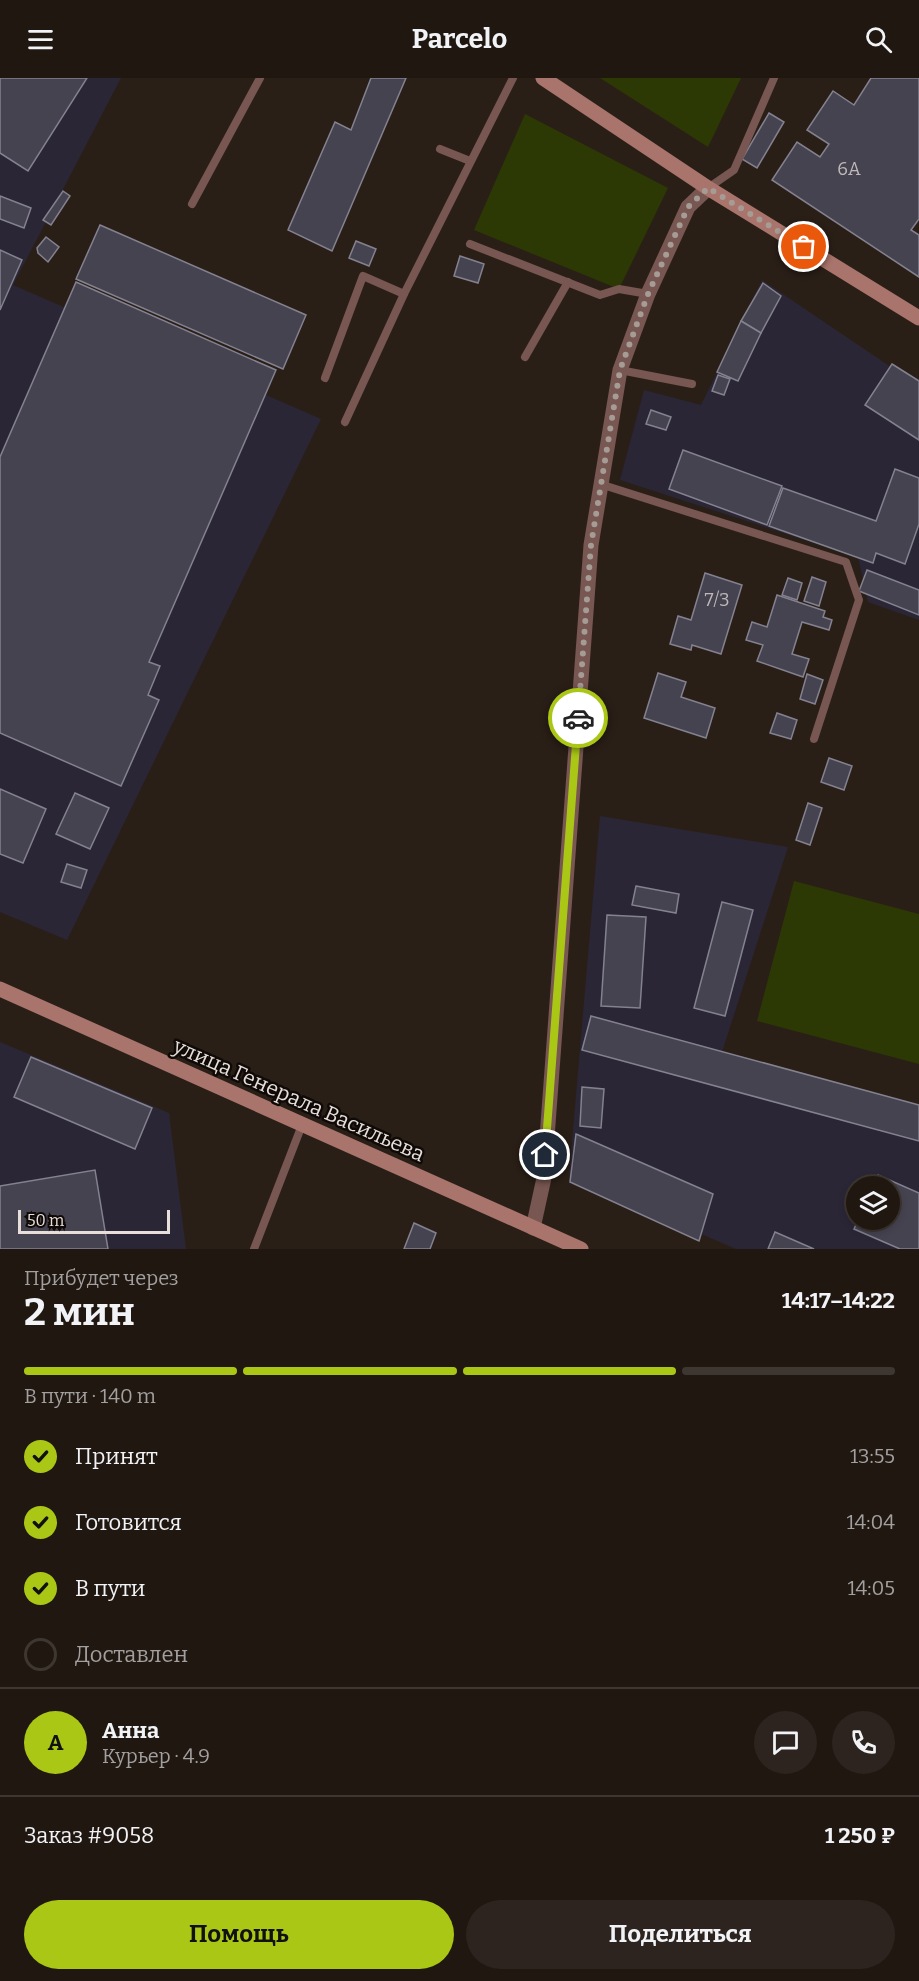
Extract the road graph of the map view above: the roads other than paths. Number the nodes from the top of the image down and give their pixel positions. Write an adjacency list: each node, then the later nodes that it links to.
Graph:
1 (260, 78): 8 (lane)
2 (513, 78): 6 (lane)
3 (543, 78): 7 (main road)
4 (774, 78): 7 (lane)
5 (440, 149): 6 (lane)
6 (470, 161): 11 (lane)
7 (708, 188): 12 (street); 13 (main road)
8 (192, 204)
9 (470, 244): 10 (lane)
10 (568, 282): 12 (lane); 14 (lane)
11 (404, 294): 16 (lane); 18 (lane)
12 (648, 294): 15 (street)
13 (919, 318)
14 (525, 357)
15 (620, 370): 17 (lane); 19 (street)
16 (325, 378)
17 (692, 384)
18 (345, 422)
19 (600, 484): 20 (lane); 23 (street)
20 (814, 739)
21 (0, 989): 22 (main road, улица Генерала Васильева)
22 (302, 1125): 23 (main road, улица Генерала Васильева); 24 (lane)
23 (533, 1228): 25 (main road, улица Генерала Васильева)
24 (254, 1249)
25 (581, 1249)

